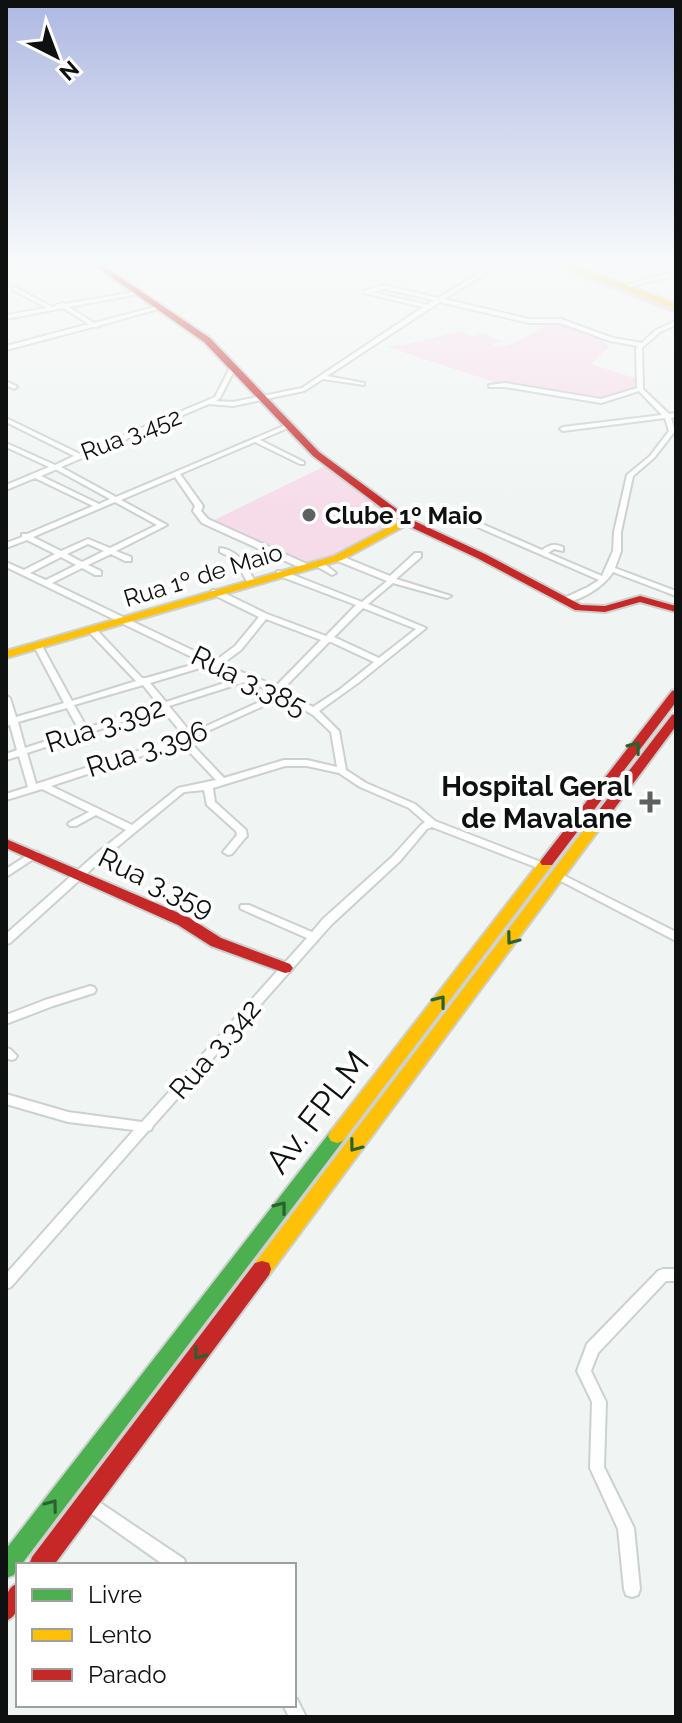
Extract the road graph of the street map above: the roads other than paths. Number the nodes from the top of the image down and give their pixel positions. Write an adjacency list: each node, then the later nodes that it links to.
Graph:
1 (210, 345): 4 (main road)
2 (370, 345): 5 (street, Rua 3.452)
3 (640, 345): 10 (street)
4 (233, 367): 13 (main road); 14 (street)
5 (322, 377): 7 (street); 13 (street, Rua 3.452)
6 (6, 383): 9 (street)
7 (362, 384)
8 (491, 386): 11 (street)
9 (14, 387)
10 (640, 389): 11 (street); 15 (street)
11 (528, 393): 12 (street)
12 (509, 396)
13 (260, 398): 14 (street, Rua 3.452); 17 (main road)
14 (210, 402): 22 (street, Rua 3.452)
15 (672, 416): 18 (street); 46 (street)
16 (6, 420): 22 (street)
17 (288, 426): 19 (street); 31 (main road)
18 (563, 429)
19 (255, 440): 24 (street); 26 (street)
20 (6, 445): 21 (street)
21 (20, 453): 23 (street); 25 (street)
22 (77, 455): 25 (street, Rua 3.452)
23 (6, 457)
24 (302, 463)
25 (52, 467): 27 (street, Rua 3.452); 29 (street)
26 (176, 473): 29 (street); 45 (street)
27 (34, 475): 28 (street, Rua 3.452); 30 (street)
28 (6, 488)
29 (117, 500): 30 (street); 35 (street)
30 (100, 507): 33 (street)
31 (406, 521): 41 (main road, Rua 1º de Maio); 57 (main road)
32 (477, 525): 38 (street)
33 (25, 536): 34 (street); 39 (street)
34 (6, 546)
35 (109, 549): 39 (street); 42 (street); 44 (street)
36 (560, 549): 38 (street)
37 (223, 550): 52 (street)
38 (542, 553): 50 (street)
39 (60, 554): 44 (street); 47 (street)
40 (418, 555): 51 (street, Rua 3.396)
41 (338, 558): 45 (main road, Rua 1º de Maio); 51 (street)
42 (128, 559)
43 (6, 564): 47 (street, Rua 3.385)
44 (81, 565): 48 (street); 53 (street)
45 (319, 568): 49 (main road, Rua 1º de Maio)
46 (611, 569): 50 (street); 55 (street)
47 (25, 572): 53 (street, Rua 3.385)
48 (98, 573)
49 (280, 573): 52 (main road, Rua 1º de Maio); 58 (street)
50 (603, 579): 57 (street)
51 (391, 580): 56 (street); 58 (street, Rua 3.396)
52 (251, 581): 54 (main road, Rua 1º de Maio)
53 (46, 583): 61 (street, Rua 3.385)
54 (215, 592): 60 (street); 61 (main road, Rua 1º de Maio)
55 (676, 594)
56 (447, 596)
57 (565, 601): 59 (main road)
58 (361, 606): 63 (street, Rua 3.396); 66 (street)
59 (676, 609)
60 (264, 616): 63 (street); 67 (street)
61 (126, 621): 62 (main road, Rua 1º de Maio); 67 (street, Rua 3.385)
62 (93, 631): 64 (main road, Rua 1º de Maio); 69 (street)
63 (329, 639): 66 (street); 70 (street, Rua 3.396)
64 (38, 646): 65 (main road, Rua 1º de Maio); 73 (street)
65 (6, 655)
66 (379, 661): 75 (street)
67 (213, 663): 68 (street, Rua 3.385); 69 (street)
68 (248, 678): 70 (street, Rua 3.385); 74 (street, Rua 3.392)
69 (142, 680): 73 (street); 74 (street)
70 (281, 692): 75 (street, Rua 3.385); 79 (street, Rua 3.396)
71 (676, 694): 94 (main road, Av. FPLM, one-way to 71)
72 (6, 698): 77 (street)
73 (70, 704): 77 (street); 78 (street)
74 (166, 706): 78 (street, Rua 3.392); 79 (street)
75 (313, 711): 82 (street, Rua 3.385)
76 (676, 718): 97 (main road, Av. FPLM)
77 (9, 722): 80 (street)
78 (84, 731): 80 (street, Rua 3.392)
79 (186, 738): 83 (street); 84 (street, Rua 3.396)
80 (22, 751): 81 (street, Rua 3.392); 84 (street)
81 (6, 757)
82 (342, 771): 83 (street); 88 (street)
83 (222, 781): 85 (street)
84 (37, 786): 86 (street, Rua 3.396); 87 (street)
85 (208, 786): 90 (street); 92 (street)
86 (6, 797)
87 (95, 812): 89 (street); 90 (street)
88 (432, 823): 94 (street); 101 (street, Rua 3.342)
89 (73, 824)
90 (132, 829): 96 (street)
91 (6, 843): 93 (main road, Rua 3.359)
92 (228, 852)
93 (34, 854): 95 (street); 96 (main road, Rua 3.359)
94 (542, 866): 98 (main road, Av. FPLM)
95 (6, 874)
96 (79, 874): 103 (street); 104 (main road, Rua 3.359)
97 (559, 876): 100 (main road, Av. FPLM); 102 (street)
98 (513, 906): 100 (main road); 109 (main road, Av. FPLM, one-way to 98)
99 (245, 907): 101 (street)
100 (531, 912): 110 (main road, Av. FPLM, one-way to 110)
101 (314, 937): 104 (street, Rua 3.342)
102 (676, 937)
103 (6, 940)
104 (285, 968): 108 (street, Rua 3.342)
105 (90, 990): 106 (street)
106 (6, 1020)
107 (6, 1099): 108 (street)
108 (147, 1127): 112 (street, Rua 3.342)
109 (248, 1249): 110 (main road); 116 (main road, Av. FPLM, one-way to 109)
110 (270, 1260): 113 (main road, Av. FPLM, one-way to 113)
111 (676, 1275): 117 (street)
112 (6, 1283)
113 (87, 1502): 114 (main road, Av. FPLM); 115 (street)
114 (41, 1563)
115 (175, 1563)
116 (6, 1567)
117 (632, 1589)

